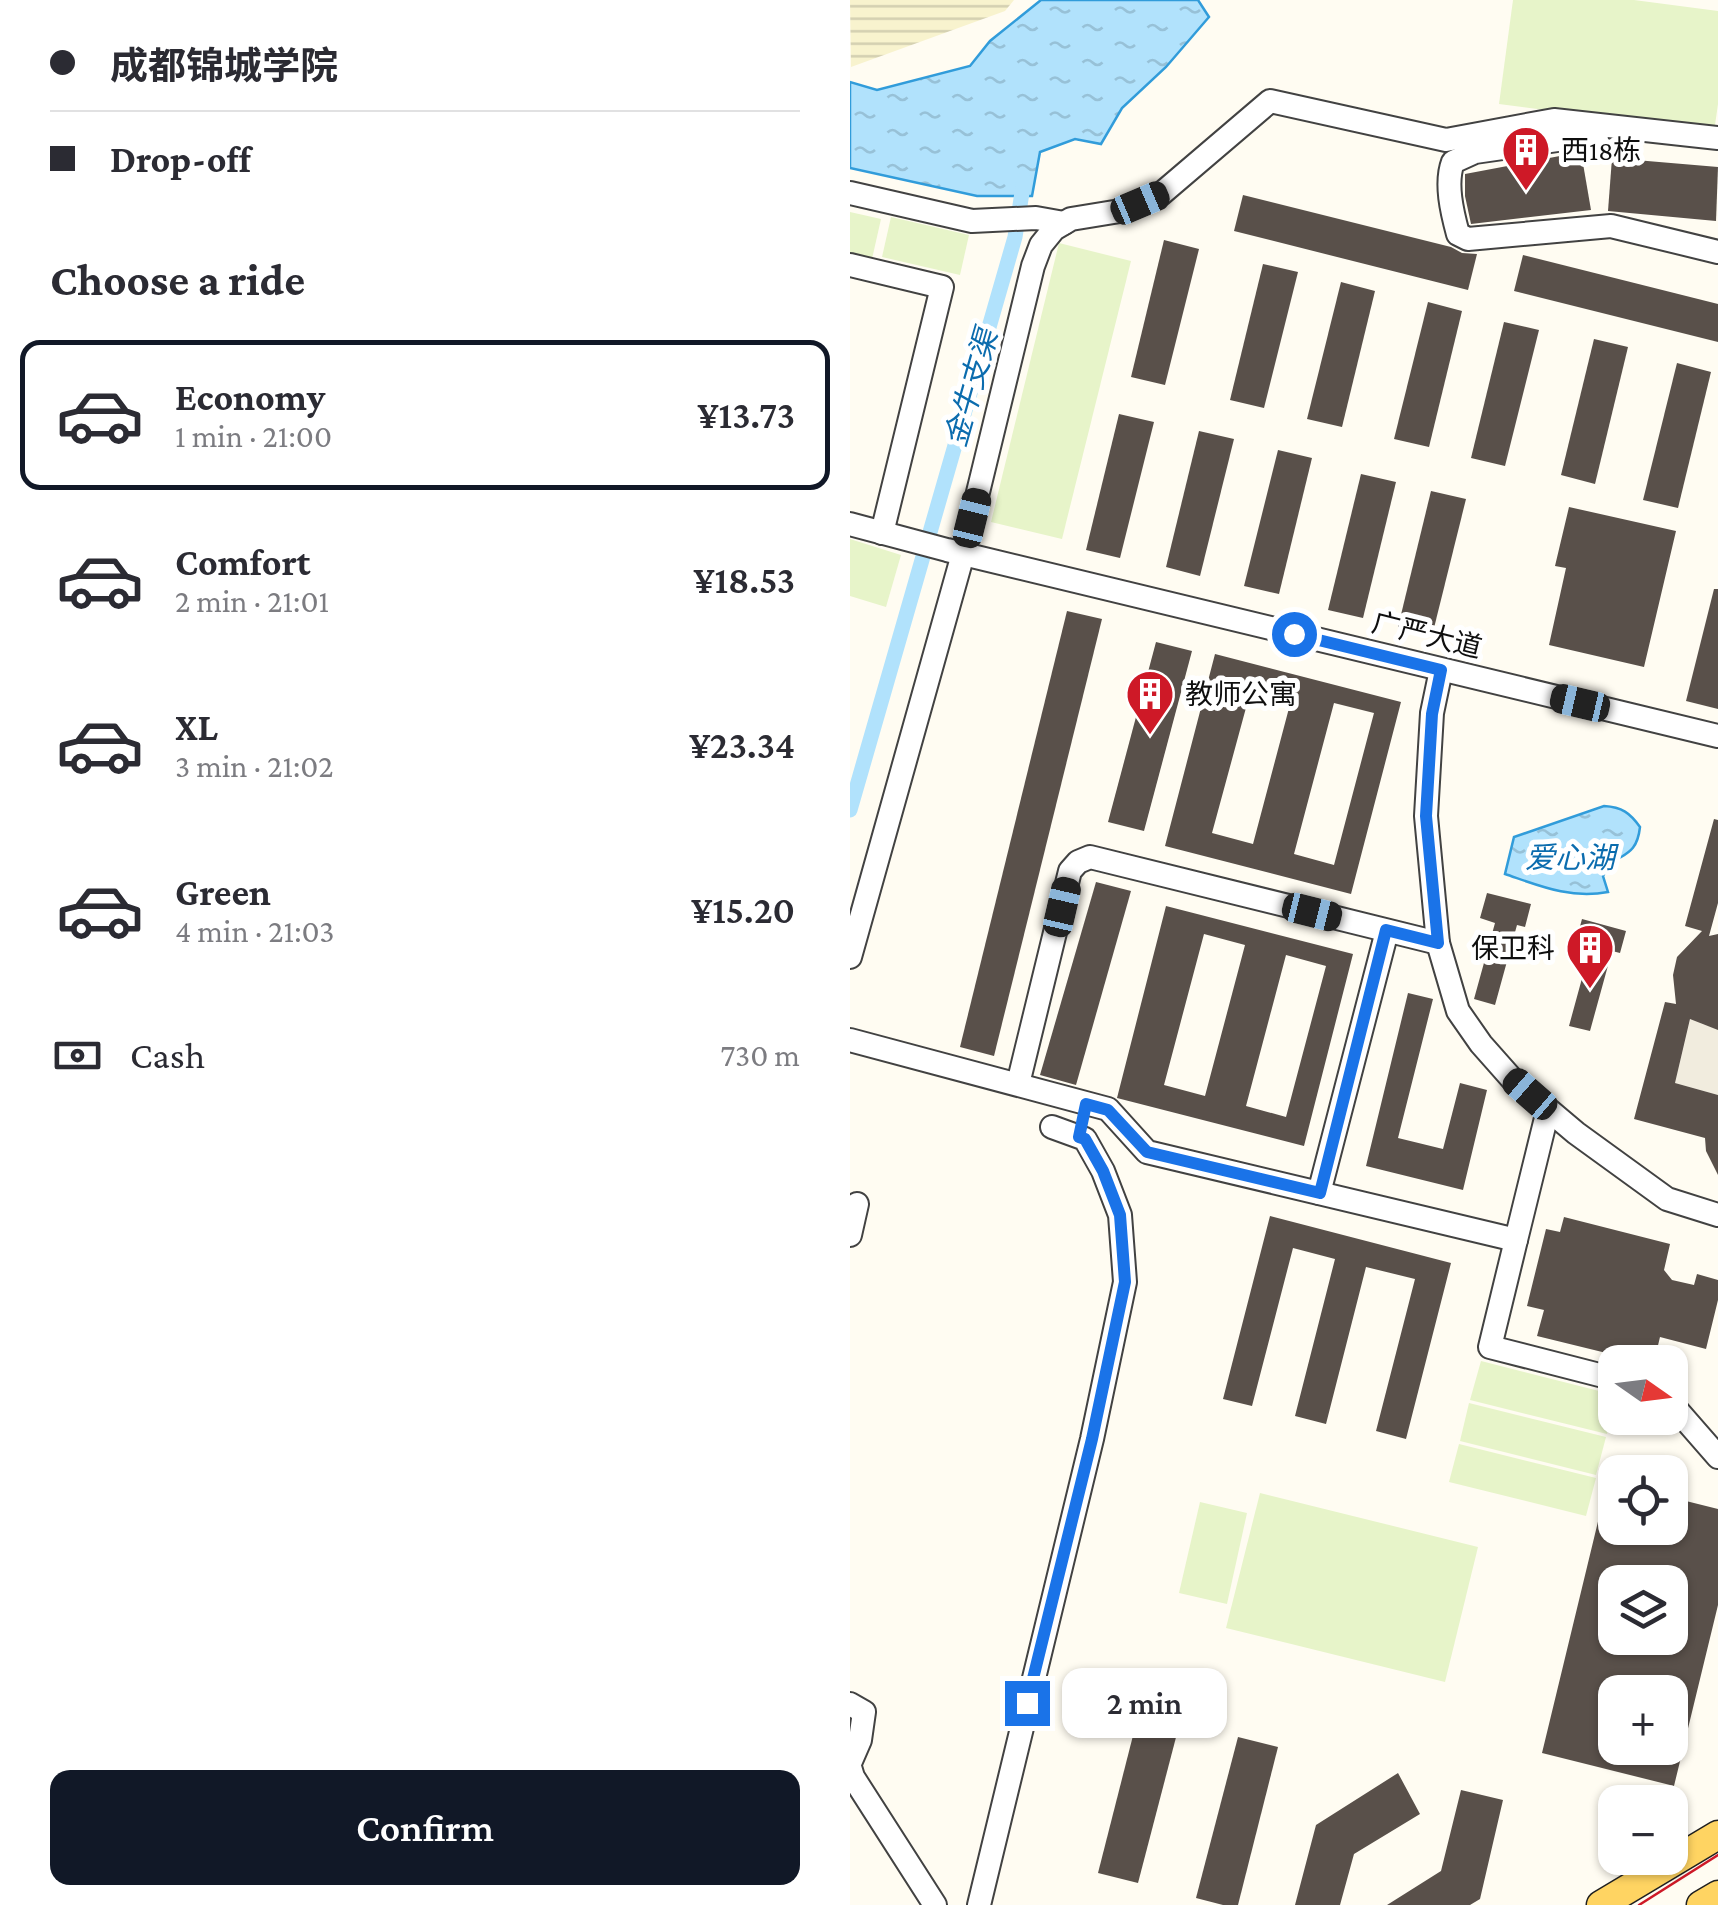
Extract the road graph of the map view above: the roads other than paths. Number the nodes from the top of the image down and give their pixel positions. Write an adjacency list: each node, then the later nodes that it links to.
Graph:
1 (1718, 138): 4 (street)
2 (1718, 154): 5 (street)
3 (850, 193): 4 (street)
4 (1064, 223): 9 (street)
5 (1718, 252)
6 (850, 266): 8 (street)
7 (850, 524): 8 (street, 广严大道)
8 (882, 533): 9 (street, 广严大道)
9 (955, 552): 10 (street, 广严大道); 14 (street)
10 (1441, 670): 11 (street, 广严大道); 13 (street)
11 (1718, 736)
12 (1386, 930): 13 (street); 16 (street); 21 (street)
13 (1438, 943): 18 (street)
14 (850, 957)
15 (850, 1040): 16 (street)
16 (1018, 1084): 17 (street)
17 (1086, 1104): 20 (street); 21 (street)
18 (1548, 1110): 23 (street); 25 (street)
19 (1052, 1127): 20 (street)
20 (1079, 1137): 34 (street)
21 (1320, 1193): 25 (street)
22 (858, 1204): 24 (street)
23 (1718, 1215)
24 (850, 1235)
25 (1516, 1240): 26 (street)
26 (1598, 1375)
27 (1688, 1420): 28 (street)
28 (1716, 1448)
29 (850, 1704): 30 (street)
30 (850, 1765): 33 (street)
31 (1718, 1835): 35 (main road)
32 (1718, 1895): 36 (main road)
33 (936, 1905)
34 (979, 1905)
35 (1601, 1905)
36 (1701, 1905)

